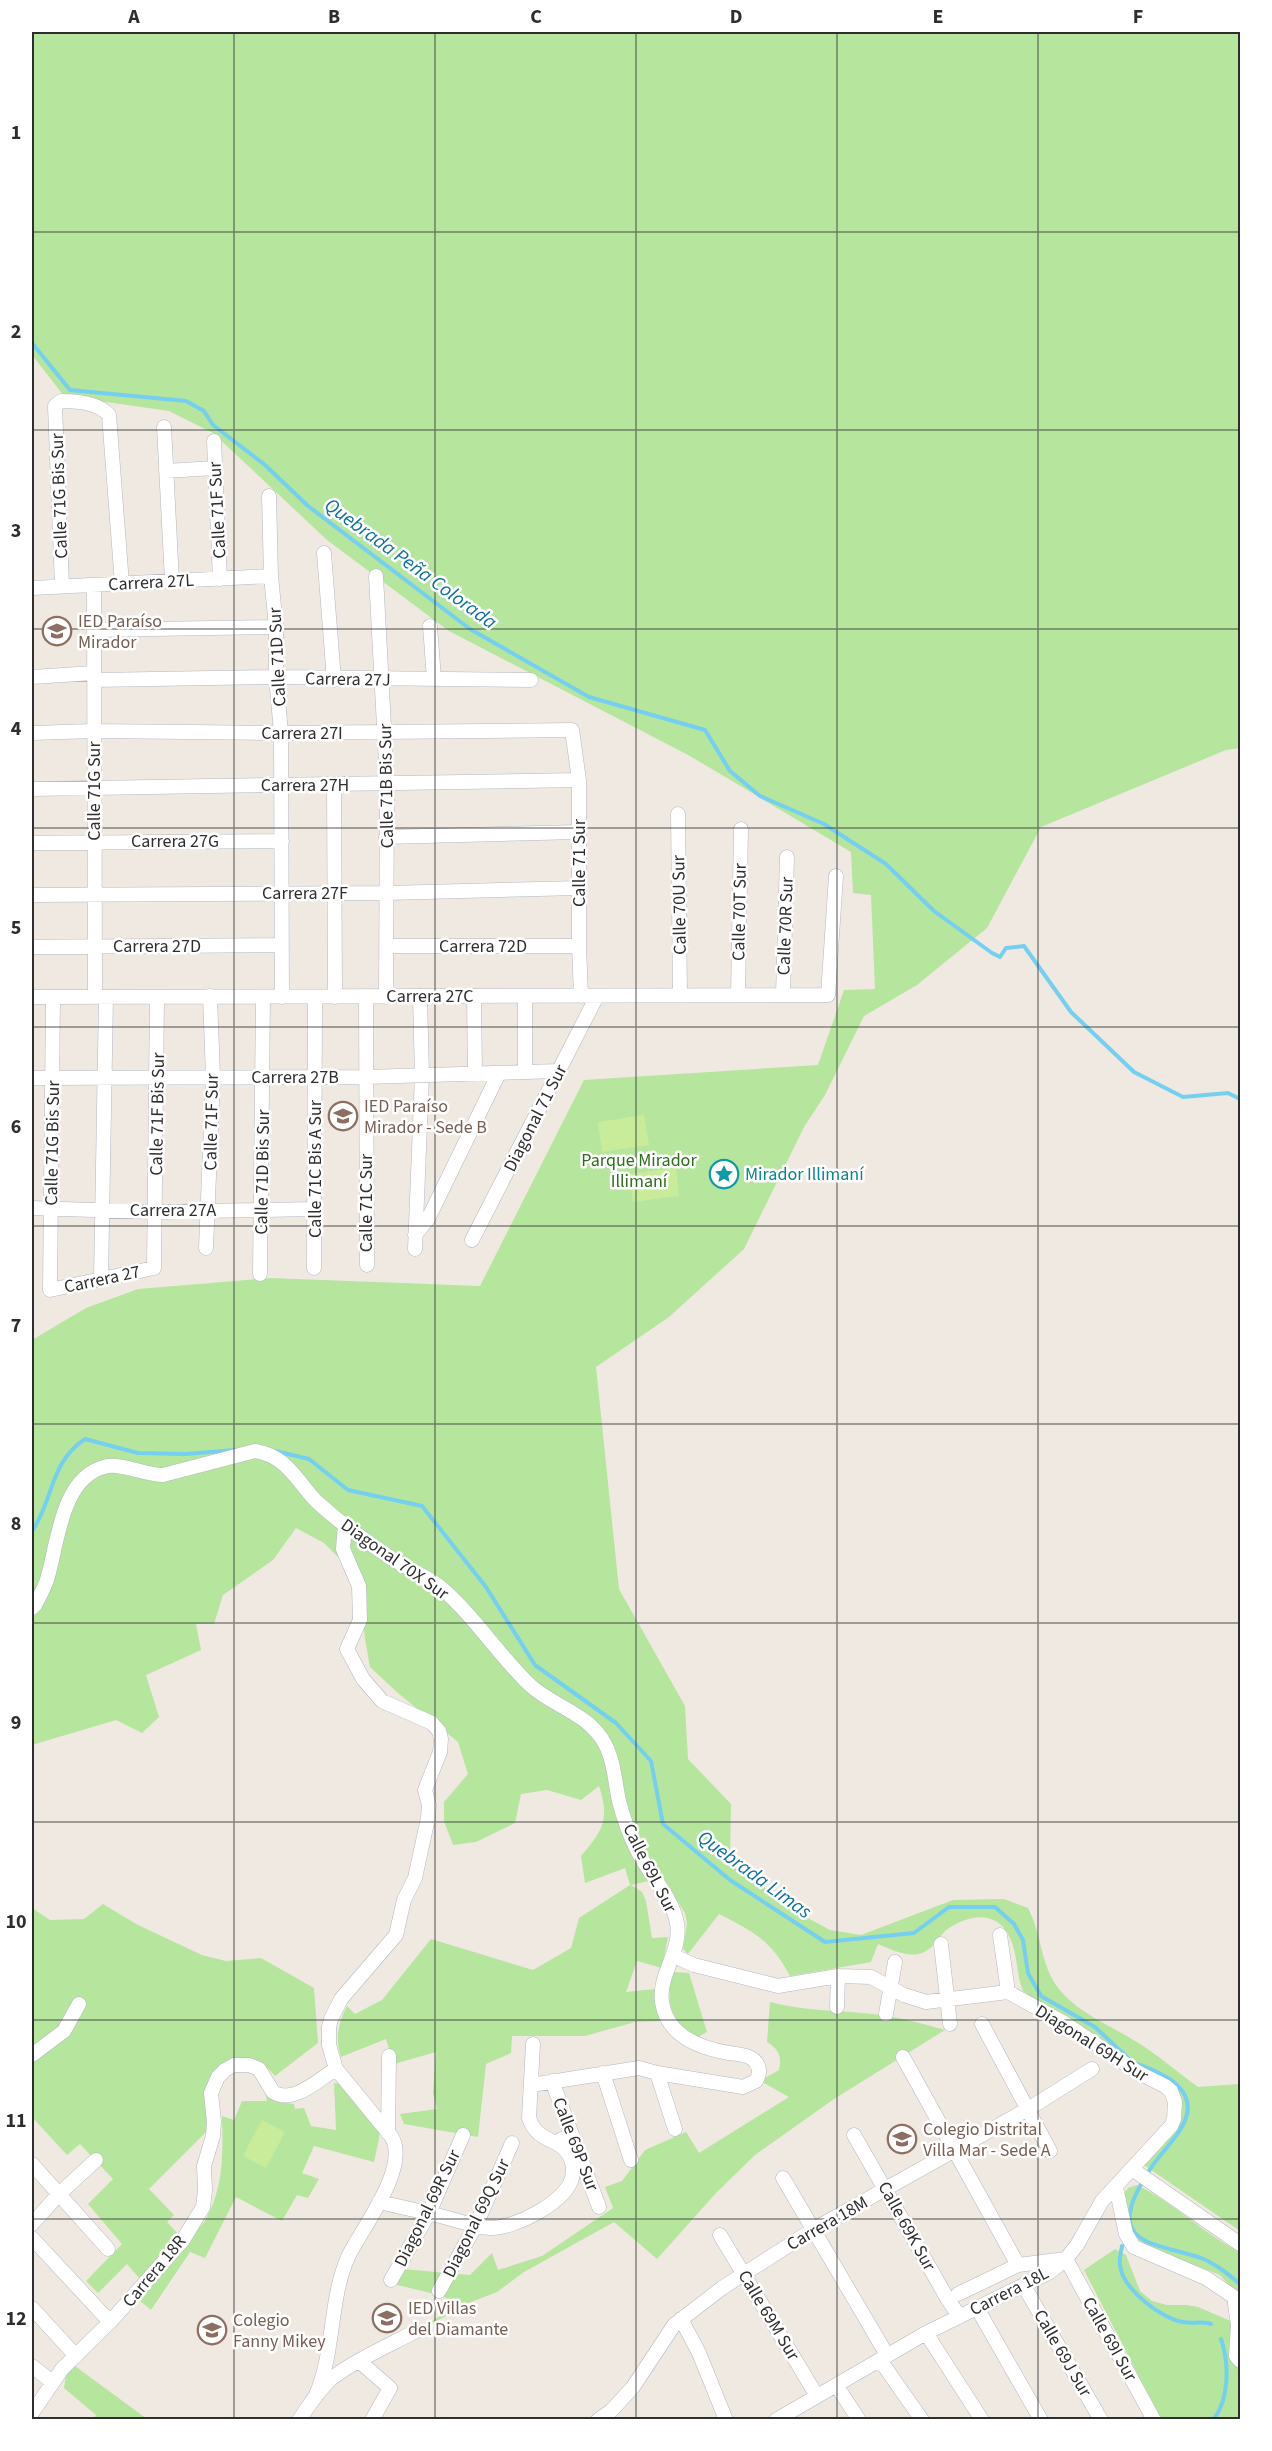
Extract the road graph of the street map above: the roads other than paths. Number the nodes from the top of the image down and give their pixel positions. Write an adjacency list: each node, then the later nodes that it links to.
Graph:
1 (164, 427): 4 (street)
2 (214, 441): 3 (street, Calle 71F Sur)
3 (215, 468): 4 (street); 9 (street, Calle 71F Sur)
4 (166, 471): 10 (street)
5 (269, 496): 7 (street, Calle 71D Sur)
6 (324, 553): 23 (street)
7 (271, 576): 9 (street, Carrera 27L); 16 (street, Calle 71D Sur)
8 (376, 576): 21 (street, Calle 71B Bis Sur)
9 (220, 579): 10 (street, Carrera 27L)
10 (172, 581): 11 (street, Carrera 27L)
11 (122, 584): 12 (street, Carrera 27L); 13 (street, Calle 71G Bis Sur)
12 (94, 585): 13 (street, Carrera 27L); 17 (street, Calle 71G Sur)
13 (63, 586): 14 (street, Carrera 27L)
14 (32, 588)
15 (430, 626): 22 (street)
16 (276, 627): 17 (street); 20 (street, Calle 71D Sur)
17 (94, 630): 19 (street, Calle 71G Sur)
18 (32, 677): 19 (street, Carrera 27J)
19 (94, 677): 20 (street, Carrera 27J); 26 (street, Calle 71G Sur)
20 (276, 677): 23 (street, Carrera 27J); 29 (street, Calle 71D Sur)
21 (384, 679): 22 (street, Carrera 27J); 23 (street, Carrera 27J); 27 (street, Calle 71B Bis Sur)
22 (434, 679): 24 (street, Carrera 27J)
23 (334, 680)
24 (531, 680)
25 (572, 730): 27 (street, Carrera 27I); 30 (street, Calle 71 Sur)
26 (94, 731): 28 (street, Carrera 27I); 29 (street, Carrera 27I); 34 (street, Calle 71G Sur)
27 (386, 732): 29 (street, Carrera 27I); 31 (street, Calle 71B Bis Sur)
28 (32, 733)
29 (281, 733): 32 (street, Calle 71D Sur)
30 (579, 780): 31 (street, Carrera 27H); 38 (street, Calle 71 Sur)
31 (387, 783): 33 (street, Carrera 27H); 39 (street, Calle 71B Bis Sur)
32 (283, 784): 33 (street, Carrera 27H); 34 (street, Carrera 27H); 41 (street, Calle 71D Sur)
33 (334, 785): 47 (street)
34 (95, 788): 35 (street, Carrera 27H); 40 (street, Calle 71G Sur)
35 (32, 789)
36 (678, 814): 56 (street, Calle 70U Sur)
37 (741, 829): 57 (street, Calle 70T Sur)
38 (579, 832): 39 (street); 45 (street, Calle 71 Sur)
39 (386, 837): 48 (street, Calle 71B Bis Sur)
40 (94, 841): 41 (street, Carrera 27G); 42 (street, Carrera 27G); 49 (street, Calle 71G Sur)
41 (282, 841): 46 (street, Calle 71D Sur)
42 (32, 843)
43 (787, 857): 58 (street, Calle 70R Sur)
44 (836, 876): 58 (street, Carrera 27C)
45 (579, 888): 48 (street, Carrera 27F); 54 (street, Calle 71 Sur)
46 (281, 893): 47 (street, Carrera 27F); 49 (street, Carrera 27F); 51 (street, Calle 71D Sur)
47 (334, 893): 48 (street, Carrera 27F); 72 (street)
48 (387, 893): 53 (street, Calle 71B Bis Sur)
49 (94, 894): 50 (street, Carrera 27F); 52 (street, Calle 71G Sur)
50 (32, 895)
51 (282, 945): 52 (street, Carrera 27D); 70 (street, Calle 71D Sur)
52 (95, 946): 55 (street, Carrera 27D); 67 (street, Calle 71G Sur)
53 (388, 946): 54 (street, Carrera 72D); 74 (street, Calle 71B Bis Sur)
54 (579, 946): 63 (street, Calle 71 Sur)
55 (32, 947)
56 (680, 995): 57 (street, Carrera 27C); 64 (street, Carrera 27C)
57 (738, 995): 58 (street, Carrera 27C)
58 (783, 995)
59 (210, 996): 68 (street, Carrera 27C); 69 (street, Carrera 27C); 82 (street, Calle 71F Sur)
60 (420, 996): 61 (street, Carrera 27C); 74 (street, Carrera 27C); 79 (street)
61 (474, 996): 62 (street, Carrera 27C); 78 (street)
62 (525, 996): 63 (street, Carrera 27C); 77 (street)
63 (582, 996): 64 (street, Carrera 27C)
64 (597, 996): 75 (street, Diagonal 71 Sur)
65 (32, 997): 66 (street, Carrera 27C)
66 (53, 997): 67 (street, Carrera 27C); 87 (street, Calle 71G Bis Sur)
67 (100, 997): 68 (street, Carrera 27C); 80 (street, Calle 71G Sur)
68 (158, 997): 81 (street, Calle 71F Bis Sur)
69 (263, 997): 70 (street, Carrera 27C); 83 (street, Calle 71D Bis Sur)
70 (282, 997): 71 (street, Carrera 27C)
71 (315, 997): 72 (street, Carrera 27C); 84 (street, Calle 71C Bis A Sur)
72 (335, 997): 73 (street, Carrera 27C)
73 (366, 997): 74 (street, Carrera 27C); 85 (street, Calle 71C Sur)
74 (386, 997)
75 (559, 1071): 77 (street, Carrera 27B); 96 (street, Diagonal 71 Sur)
76 (499, 1072): 77 (street, Carrera 27B); 78 (street, Carrera 27B); 95 (street)
77 (525, 1072)
78 (475, 1073): 79 (street, Carrera 27B)
79 (422, 1075): 85 (street, Carrera 27B); 95 (street)
80 (105, 1077): 81 (street, Carrera 27B); 87 (street, Carrera 27B); 91 (street, Calle 71G Sur)
81 (158, 1077): 82 (street, Carrera 27B); 94 (street, Calle 71F Bis Sur)
82 (213, 1077): 83 (street, Carrera 27B); 93 (street, Calle 71F Sur)
83 (263, 1077): 84 (street, Carrera 27B); 92 (street, Calle 71D Bis Sur)
84 (315, 1077): 85 (street, Carrera 27B); 90 (street, Calle 71C Bis A Sur)
85 (366, 1077): 99 (street, Calle 71C Sur)
86 (32, 1078): 87 (street, Carrera 27B)
87 (52, 1078): 89 (street, Calle 71G Bis Sur)
88 (32, 1208): 89 (street, Carrera 27A)
89 (51, 1208): 91 (street, Carrera 27A); 104 (street, Calle 71G Bis Sur)
90 (314, 1209): 92 (street, Carrera 27A); 101 (street, Calle 71C Bis A Sur)
91 (103, 1210): 94 (street, Carrera 27A); 103 (street, Calle 71G Sur)
92 (261, 1210): 93 (street, Carrera 27A); 102 (street, Calle 71D Bis Sur)
93 (209, 1211): 94 (street, Carrera 27A); 97 (street, Calle 71F Sur)
94 (156, 1212): 100 (street, Calle 71F Bis Sur)
95 (415, 1235): 98 (street)
96 (472, 1240)
97 (207, 1248)
98 (415, 1249)
99 (367, 1265)
100 (154, 1268): 103 (street, Carrera 27)
101 (314, 1268)
102 (260, 1274)
103 (101, 1280): 104 (street, Carrera 27)
104 (50, 1290)
105 (345, 1525): 106 (street, Diagonal 70X Sur); 107 (street, Diagonal 70X Sur); 125 (street)
106 (32, 1608)
107 (606, 1746): 110 (street, Calle 69L Sur)
108 (1000, 1935): 114 (street)
109 (940, 1944): 115 (street)
110 (674, 1956): 112 (street); 128 (street, Calle 69L Sur)
111 (895, 1962): 113 (street)
112 (838, 1976): 113 (street); 117 (street)
113 (891, 1988): 115 (street); 118 (street)
114 (1008, 1992): 115 (street); 131 (street, Diagonal 69H Sur)
115 (948, 1999): 119 (street)
116 (79, 2004): 122 (street)
117 (837, 2007)
118 (886, 2014)
119 (950, 2024)
120 (982, 2024): 132 (street)
121 (533, 2044): 130 (street)
122 (32, 2055)
123 (389, 2056): 134 (street)
124 (903, 2057): 140 (street)
125 (336, 2068): 134 (street); 171 (street, Carrera 18R)
126 (1092, 2069): 132 (street, Carrera 18M)
127 (603, 2073): 128 (street); 129 (street); 143 (street)
128 (657, 2073): 133 (street)
129 (552, 2081): 130 (street); 135 (street, Calle 69P Sur)
130 (531, 2085): 139 (street)
131 (1174, 2097): 145 (street, Carrera 18L)
132 (1028, 2109): 140 (street, Carrera 18M); 141 (street)
133 (675, 2129)
134 (388, 2133): 150 (street)
135 (572, 2133): 139 (street); 151 (street, Calle 69P Sur)
136 (463, 2135): 152 (street, Diagonal 69R Sur)
137 (854, 2135): 148 (street, Calle 69K Sur)
138 (512, 2143): 154 (street, Diagonal 69Q Sur)
139 (556, 2143): 154 (street)
140 (955, 2148): 148 (street, Carrera 18M); 161 (street)
141 (1050, 2151)
142 (96, 2160): 149 (street)
143 (631, 2160)
144 (32, 2164): 149 (street)
145 (1137, 2172): 147 (street, Carrera 18L); 158 (street)
146 (783, 2178): 155 (street)
147 (1116, 2187): 160 (street, Carrera 18L); 176 (street)
148 (886, 2189): 155 (street, Carrera 18M); 169 (street, Calle 69K Sur)
149 (58, 2194): 153 (street); 159 (street)
150 (379, 2202): 152 (street); 181 (street)
151 (599, 2207)
152 (429, 2213): 154 (street); 163 (street, Diagonal 69R Sur)
153 (32, 2224)
154 (476, 2225): 165 (street, Diagonal 69Q Sur)
155 (814, 2229): 162 (street, Carrera 18M); 175 (street)
156 (720, 2235): 162 (street, Calle 69M Sur)
157 (32, 2238): 171 (street)
158 (1240, 2244)
159 (108, 2249)
160 (1066, 2259): 161 (street); 164 (street, Carrera 18L); 196 (street, Calle 69I Sur)
161 (1018, 2265): 166 (street)
162 (744, 2274): 170 (street, Carrera 18M); 182 (street, Calle 69M Sur)
163 (391, 2280)
164 (1024, 2286): 168 (street, Carrera 18L); 195 (street, Calle 69J Sur)
165 (440, 2291)
166 (958, 2294)
167 (32, 2308): 174 (street)
168 (977, 2308): 169 (street, Carrera 18L); 194 (street)
169 (960, 2316): 173 (street, Carrera 18L)
170 (681, 2319): 184 (street, Carrera 18M); 189 (street)
171 (110, 2322): 174 (street, Carrera 18R)
172 (416, 2331): 177 (street)
173 (926, 2333): 175 (street, Carrera 18L); 193 (street)
174 (76, 2356): 179 (street, Carrera 18R)
175 (883, 2358): 180 (street, Carrera 18L); 192 (street)
176 (1238, 2358)
177 (360, 2362): 181 (street); 187 (street)
178 (32, 2366): 179 (street)
179 (52, 2382): 183 (street, Carrera 18R)
180 (836, 2385): 182 (street, Carrera 18L); 191 (street)
181 (315, 2395): 186 (street)
182 (817, 2396): 185 (street, Carrera 18L)
183 (32, 2413)
184 (615, 2415): 188 (street, Carrera 18M)
185 (794, 2415): 190 (street, Carrera 18L)
186 (299, 2420)
187 (372, 2420)
188 (598, 2420)
189 (726, 2420)
190 (776, 2420)
191 (859, 2420)
192 (922, 2420)
193 (982, 2420)
194 (1041, 2420)
195 (1101, 2420)
196 (1154, 2420)

